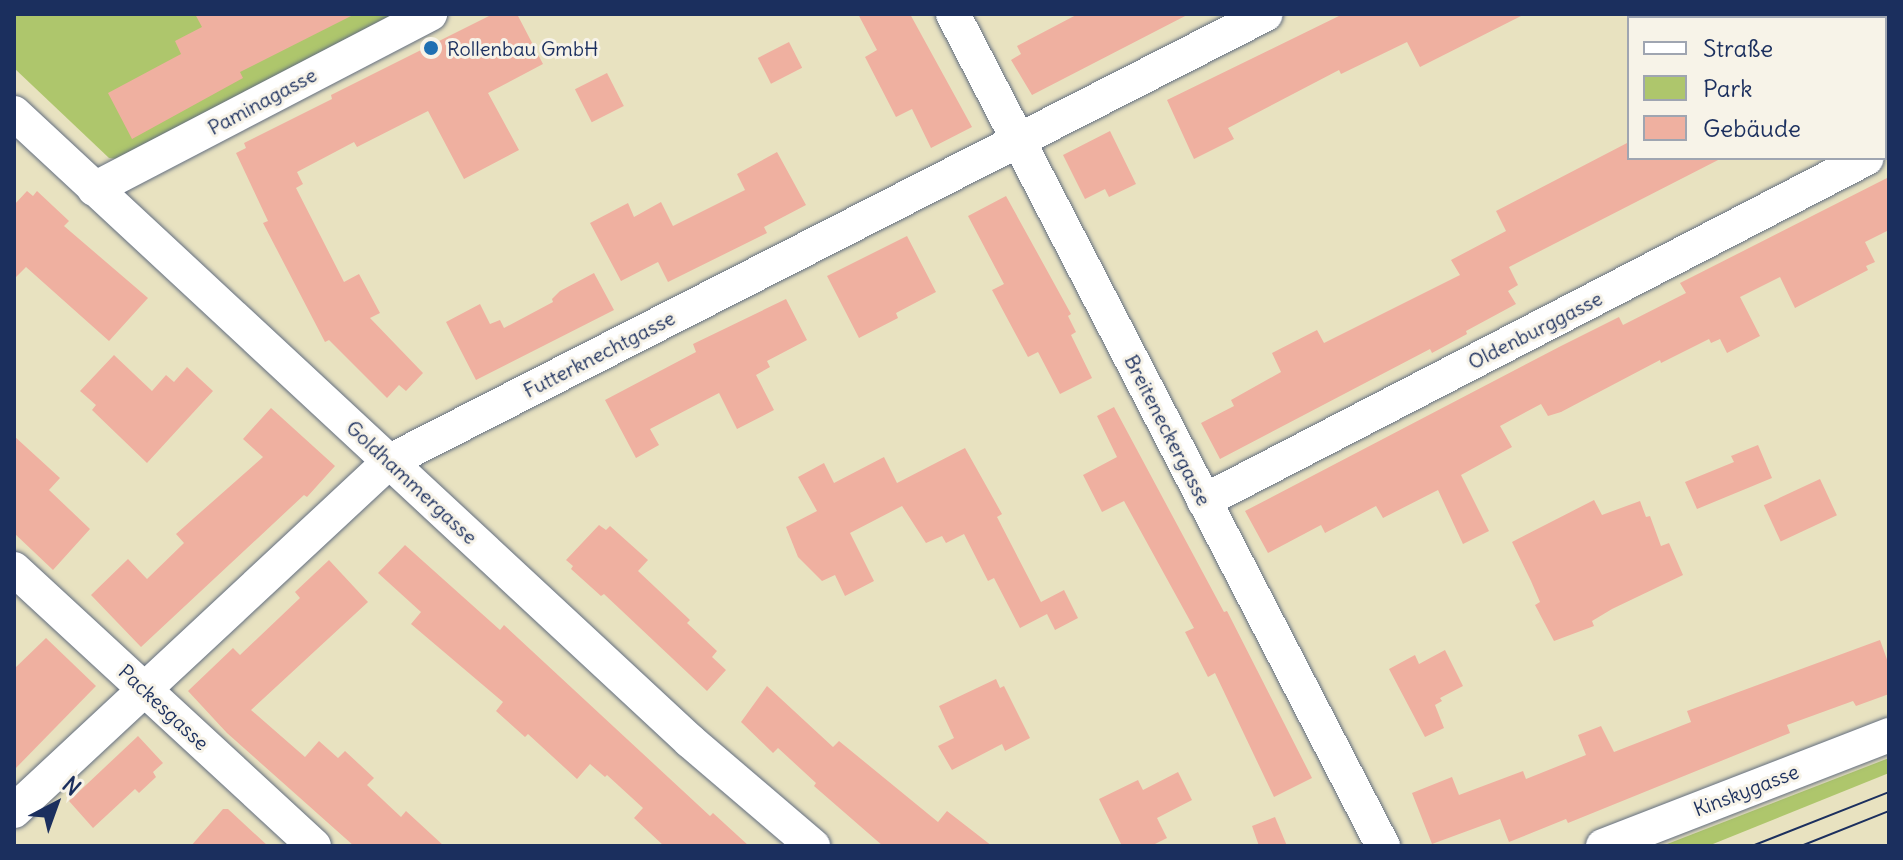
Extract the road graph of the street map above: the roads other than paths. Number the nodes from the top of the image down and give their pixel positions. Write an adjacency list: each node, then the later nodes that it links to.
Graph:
1 (430, 14): 7 (street, Paminagasse)
2 (953, 14): 5 (street, Breiteneckergasse)
3 (1266, 14): 5 (street, Futterknechtgasse)
4 (14, 113): 7 (street, Goldhammergasse)
5 (1019, 140): 8 (street, Futterknechtgasse); 9 (street, Breiteneckergasse)
6 (1863, 160): 9 (street, Oldenburggasse)
7 (94, 189): 8 (street, Goldhammergasse)
8 (390, 461): 11 (street, Futterknechtgasse); 15 (street, Goldhammergasse)
9 (1204, 501): 16 (street, Breiteneckergasse)
10 (14, 569): 11 (street, Packesgasse)
11 (144, 689): 13 (street, Futterknechtgasse); 14 (street, Packesgasse)
12 (1889, 735): 17 (street, Kinskygasse)
13 (14, 811)
14 (314, 846)
15 (813, 846)
16 (1383, 846)
17 (1603, 846)

